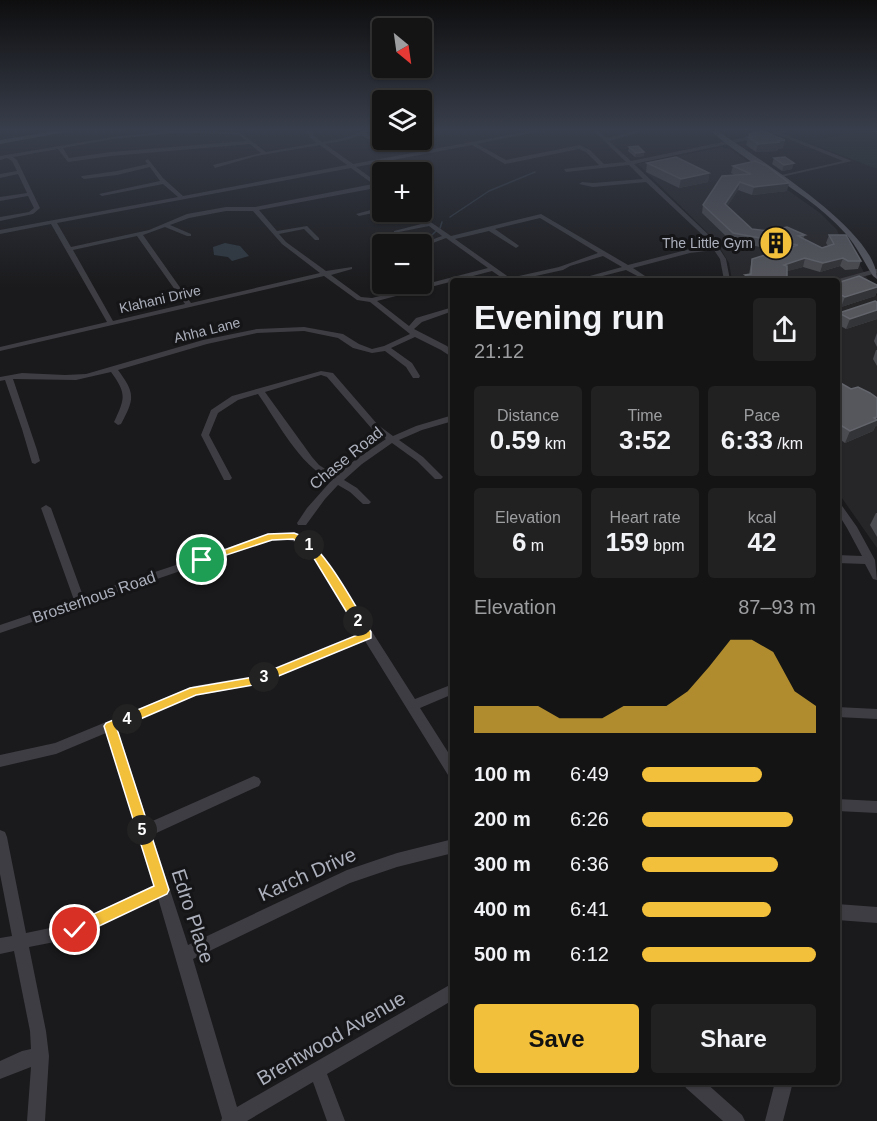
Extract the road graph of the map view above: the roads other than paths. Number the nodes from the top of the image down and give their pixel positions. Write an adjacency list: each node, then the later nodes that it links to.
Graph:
1 (25, 183): 10 (street)
2 (158, 183): 11 (street)
3 (166, 183): 12 (street)
4 (260, 183): 12 (street)
5 (612, 183): 8 (street)
6 (651, 183): 32 (street)
7 (787, 183): 35 (main road)
8 (582, 184)
9 (372, 188): 14 (street)
10 (30, 194): 13 (street); 17 (street)
11 (102, 194)
12 (182, 198): 18 (street)
13 (0, 199)
14 (255, 209): 21 (street); 25 (street)
15 (372, 211): 16 (street)
16 (359, 214)
17 (0, 219)
18 (53, 222): 23 (street); 33 (street)
19 (428, 222): 20 (street)
20 (431, 224): 24 (street); 28 (street)
21 (165, 225): 26 (street); 27 (street)
22 (491, 229): 28 (street); 31 (street); 34 (street)
23 (0, 232)
24 (396, 232)
25 (274, 233): 29 (street); 41 (street)
26 (139, 234): 33 (street); 51 (street)
27 (189, 235)
28 (449, 237): 30 (street); 39 (street)
29 (317, 239)
30 (432, 242)
31 (516, 246)
32 (717, 248): 38 (street); 47 (street)
33 (70, 249): 53 (street)
34 (602, 254): 38 (street); 45 (street)
35 (867, 259): 36 (main road); 40 (main road)
36 (877, 261)
37 (350, 268): 41 (street, Klahani Drive)
38 (628, 268): 42 (street); 46 (street)
39 (492, 269): 43 (street); 44 (street)
40 (876, 272): 49 (street)
41 (325, 274): 50 (street); 51 (street, Klahani Drive)
42 (643, 277)
43 (457, 278)
44 (506, 278)
45 (518, 278)
46 (589, 278)
47 (727, 278)
48 (450, 280): 50 (street)
49 (840, 281)
50 (372, 300): 54 (street)
51 (189, 305): 53 (street, Klahani Drive)
52 (450, 310): 54 (street, Ahha Lane)
53 (111, 323): 56 (street, Klahani Drive)
54 (412, 331): 55 (street, Ahha Lane); 57 (street)
55 (386, 348): 58 (street, Ahha Lane); 59 (street)
56 (0, 349)
57 (450, 353)
58 (113, 369): 60 (street, Ahha Lane); 63 (street)
59 (417, 376)
60 (4, 378): 65 (street)
61 (260, 390): 64 (street); 67 (street); 68 (street)
62 (450, 419): 64 (street, Chase Road)
63 (118, 422)
64 (393, 439): 66 (street); 68 (street, Chase Road)
65 (35, 461)
66 (438, 477)
67 (227, 478)
68 (339, 480): 69 (street); 72 (street, Chase Road)
69 (366, 502)
70 (46, 508): 76 (street)
71 (840, 510): 74 (street)
72 (302, 523)
73 (840, 559): 74 (street)
74 (870, 560): 75 (street)
75 (877, 576)
76 (80, 602): 77 (street, Brosterhous Road); 78 (street, Brosterhous Road)
77 (0, 629)
78 (367, 635): 80 (street, Brosterhous Road); 83 (street)
79 (450, 690): 80 (street)
80 (412, 706): 85 (street, Brosterhous Road)
81 (840, 712): 82 (street)
82 (877, 714)
83 (110, 726): 84 (street); 89 (street, Edro Place)
84 (0, 761)
85 (450, 766)
86 (254, 782): 89 (street)
87 (840, 805): 88 (street)
88 (877, 807)
89 (143, 832): 92 (street, Edro Place)
90 (0, 837): 95 (street)
91 (450, 847): 97 (street, Karch Drive)
92 (162, 890): 95 (street); 97 (street, Edro Place)
93 (840, 912): 94 (street)
94 (877, 915)
95 (21, 941): 96 (street); 99 (street)
96 (0, 946)
97 (184, 955): 104 (street, Edro Place)
98 (450, 994): 101 (street, Brentwood Avenue)
99 (40, 1056): 100 (street); 105 (street)
100 (0, 1070)
101 (317, 1071): 104 (street, Brentwood Avenue); 106 (street)
102 (695, 1085): 107 (street)
103 (783, 1085): 108 (street)
104 (231, 1120)
105 (36, 1121)
106 (336, 1121)
107 (736, 1121)
108 (774, 1121)

